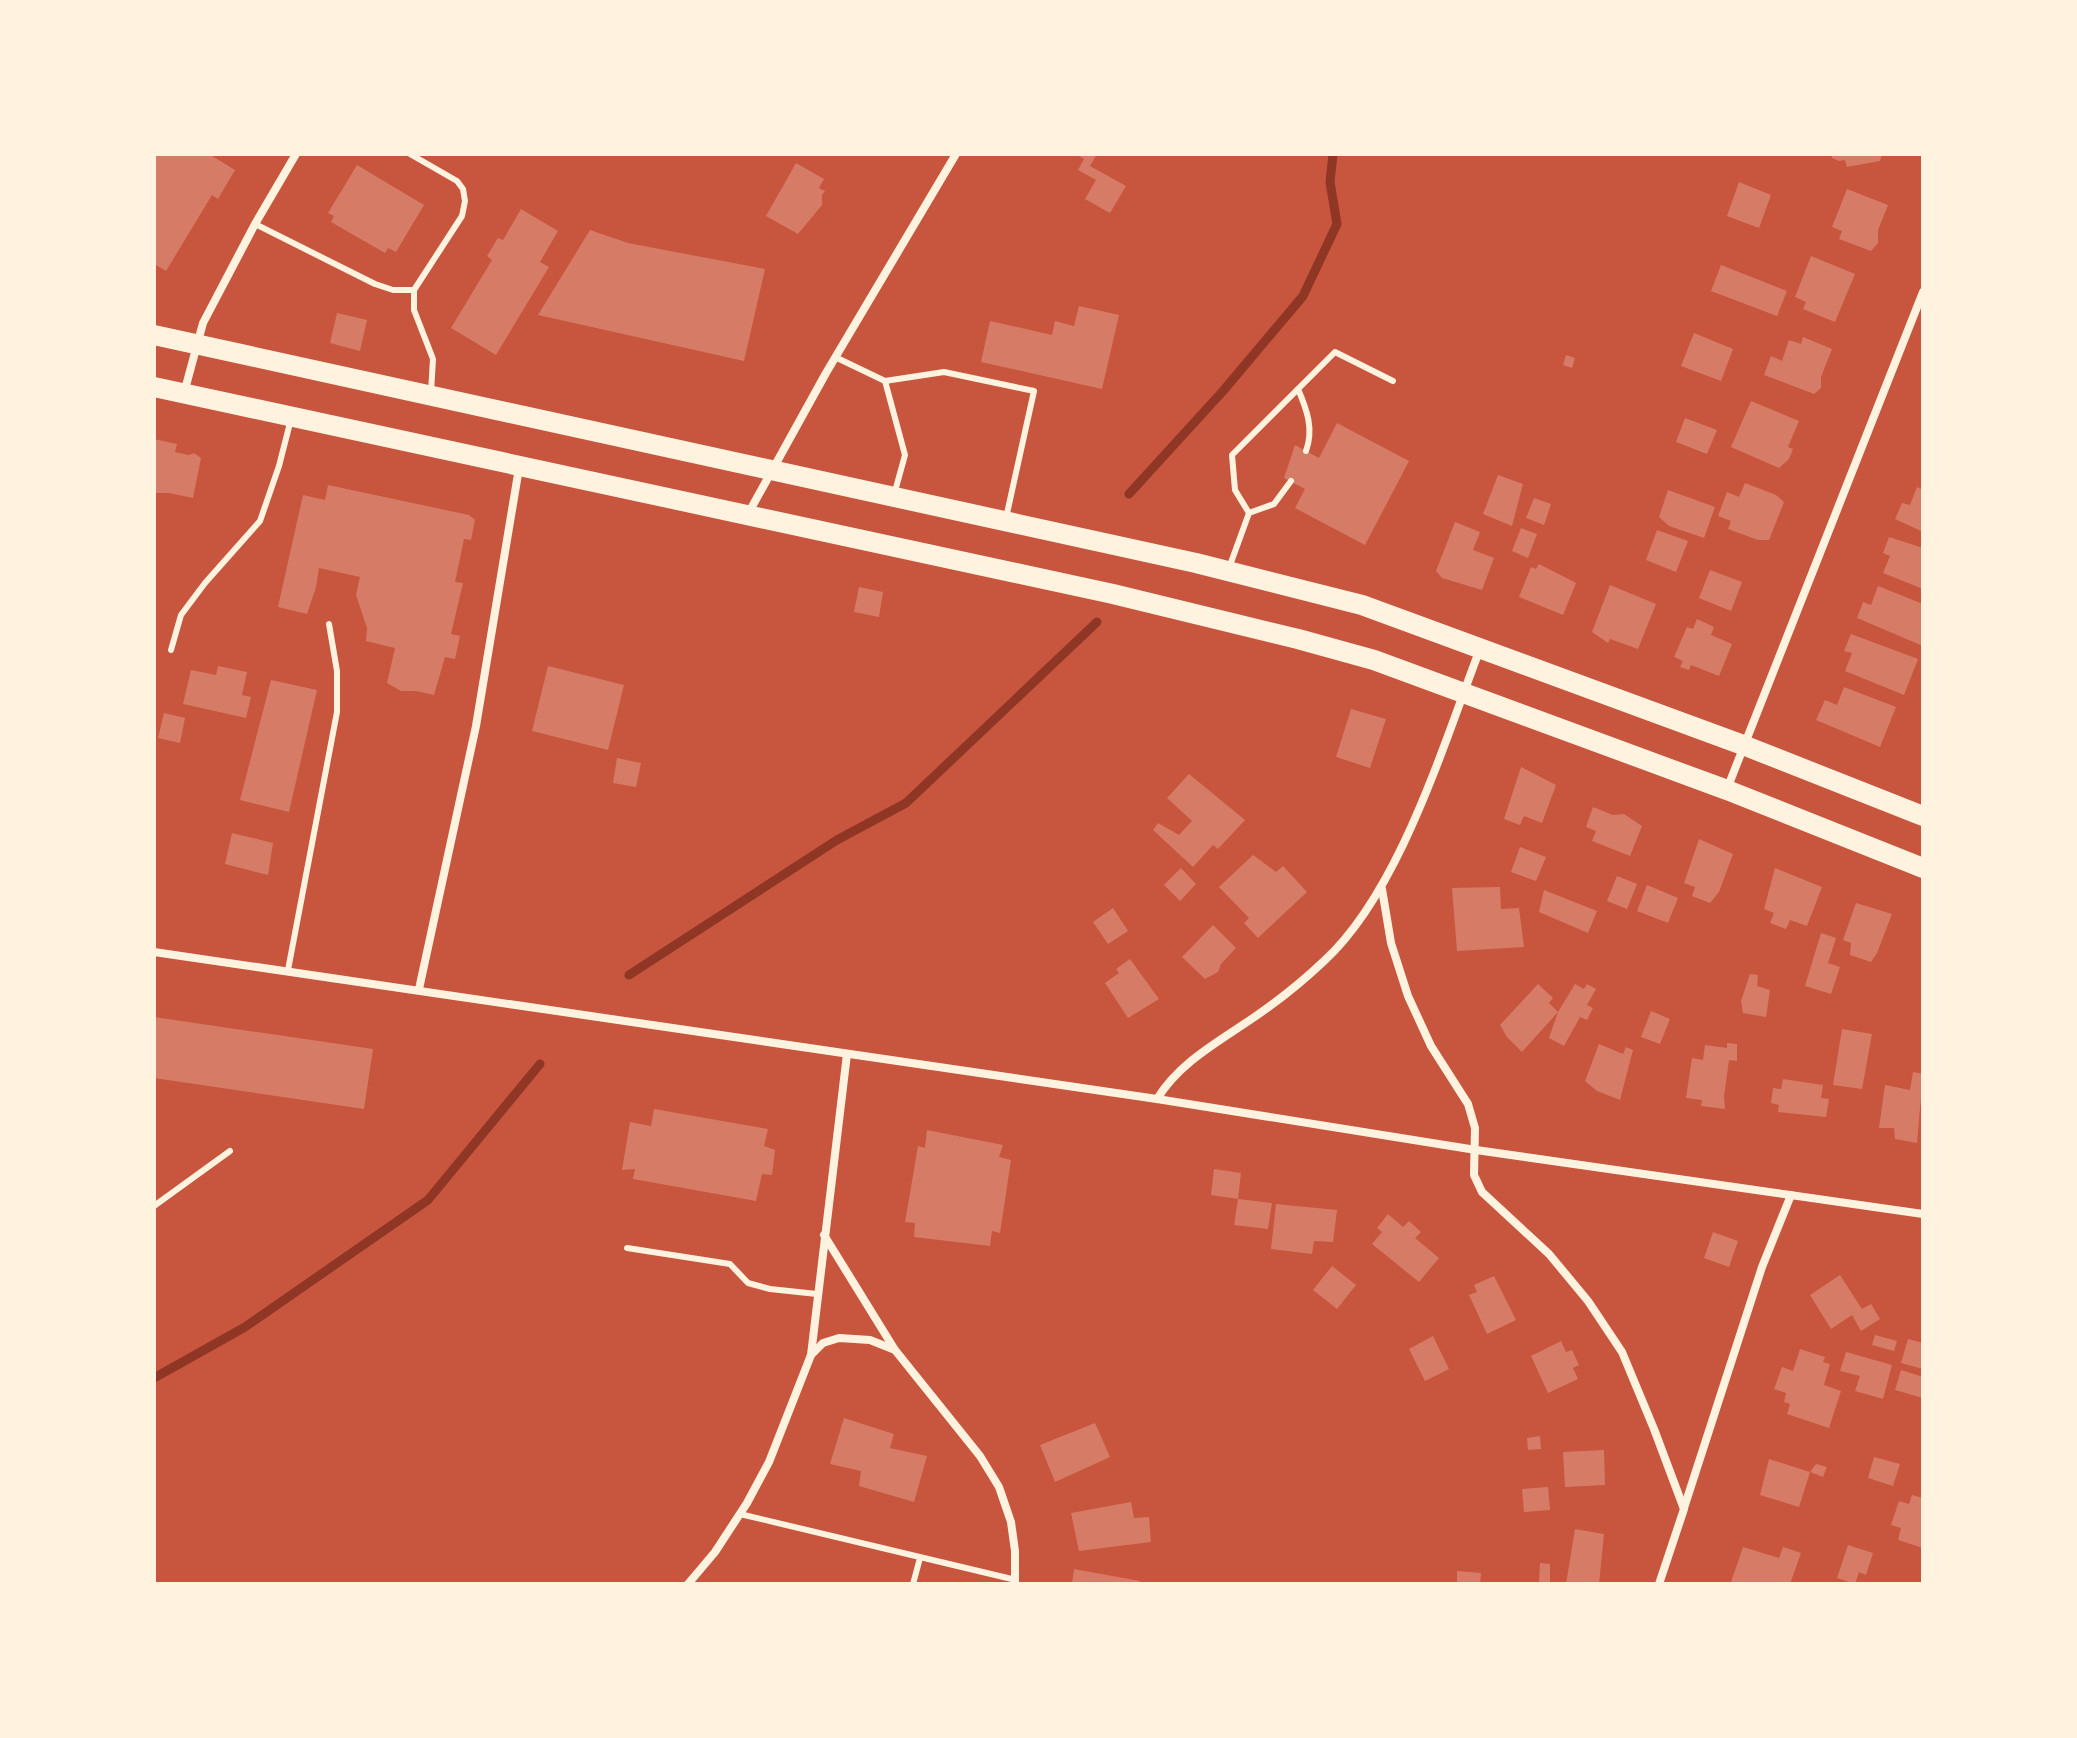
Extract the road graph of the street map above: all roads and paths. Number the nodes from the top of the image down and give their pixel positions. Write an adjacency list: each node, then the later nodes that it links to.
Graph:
1 (296, 154): 4 (street)
2 (410, 154): 5 (lane)
3 (956, 154): 9 (street)
4 (255, 224): 5 (lane); 8 (street)
5 (414, 290): 15 (lane)
6 (1923, 292): 30 (street)
7 (154, 335): 8 (main road)
8 (197, 344): 14 (street); 15 (main road)
9 (835, 357): 10 (lane); 19 (street)
10 (885, 381): 21 (lane); 24 (lane)
11 (1393, 381): 13 (lane)
12 (154, 387): 14 (main road)
13 (1298, 389): 17 (lane); 22 (lane)
14 (184, 394): 16 (main road)
15 (431, 396): 19 (main road)
16 (292, 415): 18 (main road); 28 (lane)
17 (1306, 451)
18 (520, 465): 23 (main road); 37 (street)
19 (772, 471): 21 (main road); 23 (street)
20 (1291, 481): 22 (lane)
21 (893, 497): 24 (main road)
22 (1249, 513): 25 (lane)
23 (748, 515): 29 (main road)
24 (1006, 522): 25 (main road)
25 (1228, 571): 27 (main road)
26 (329, 624): 36 (lane)
27 (1480, 649): 29 (street); 30 (main road)
28 (171, 650)
29 (1462, 694): 31 (main road); 34 (street)
30 (1743, 745): 31 (street); 32 (main road)
31 (1727, 790): 33 (main road)
32 (1923, 816)
33 (1923, 868)
34 (1382, 889): 39 (street); 40 (street)
35 (154, 952): 36 (street)
36 (288, 970): 37 (street)
37 (419, 989): 38 (street)
38 (847, 1054): 39 (street); 45 (street)
39 (1157, 1099): 40 (street)
40 (1476, 1150): 42 (street); 50 (street)
41 (230, 1151): 43 (lane)
42 (1791, 1195): 44 (street); 50 (street)
43 (154, 1206)
44 (1923, 1214)
45 (824, 1235): 47 (street); 48 (street)
46 (627, 1248): 47 (lane)
47 (817, 1294): 49 (street)
48 (895, 1350): 49 (street); 53 (street)
49 (811, 1355): 51 (street)
50 (1684, 1509): 56 (street)
51 (740, 1514): 52 (lane); 54 (street)
52 (920, 1558): 53 (lane); 55 (lane)
53 (1015, 1582)
54 (688, 1584)
55 (913, 1584)
56 (1659, 1584)

